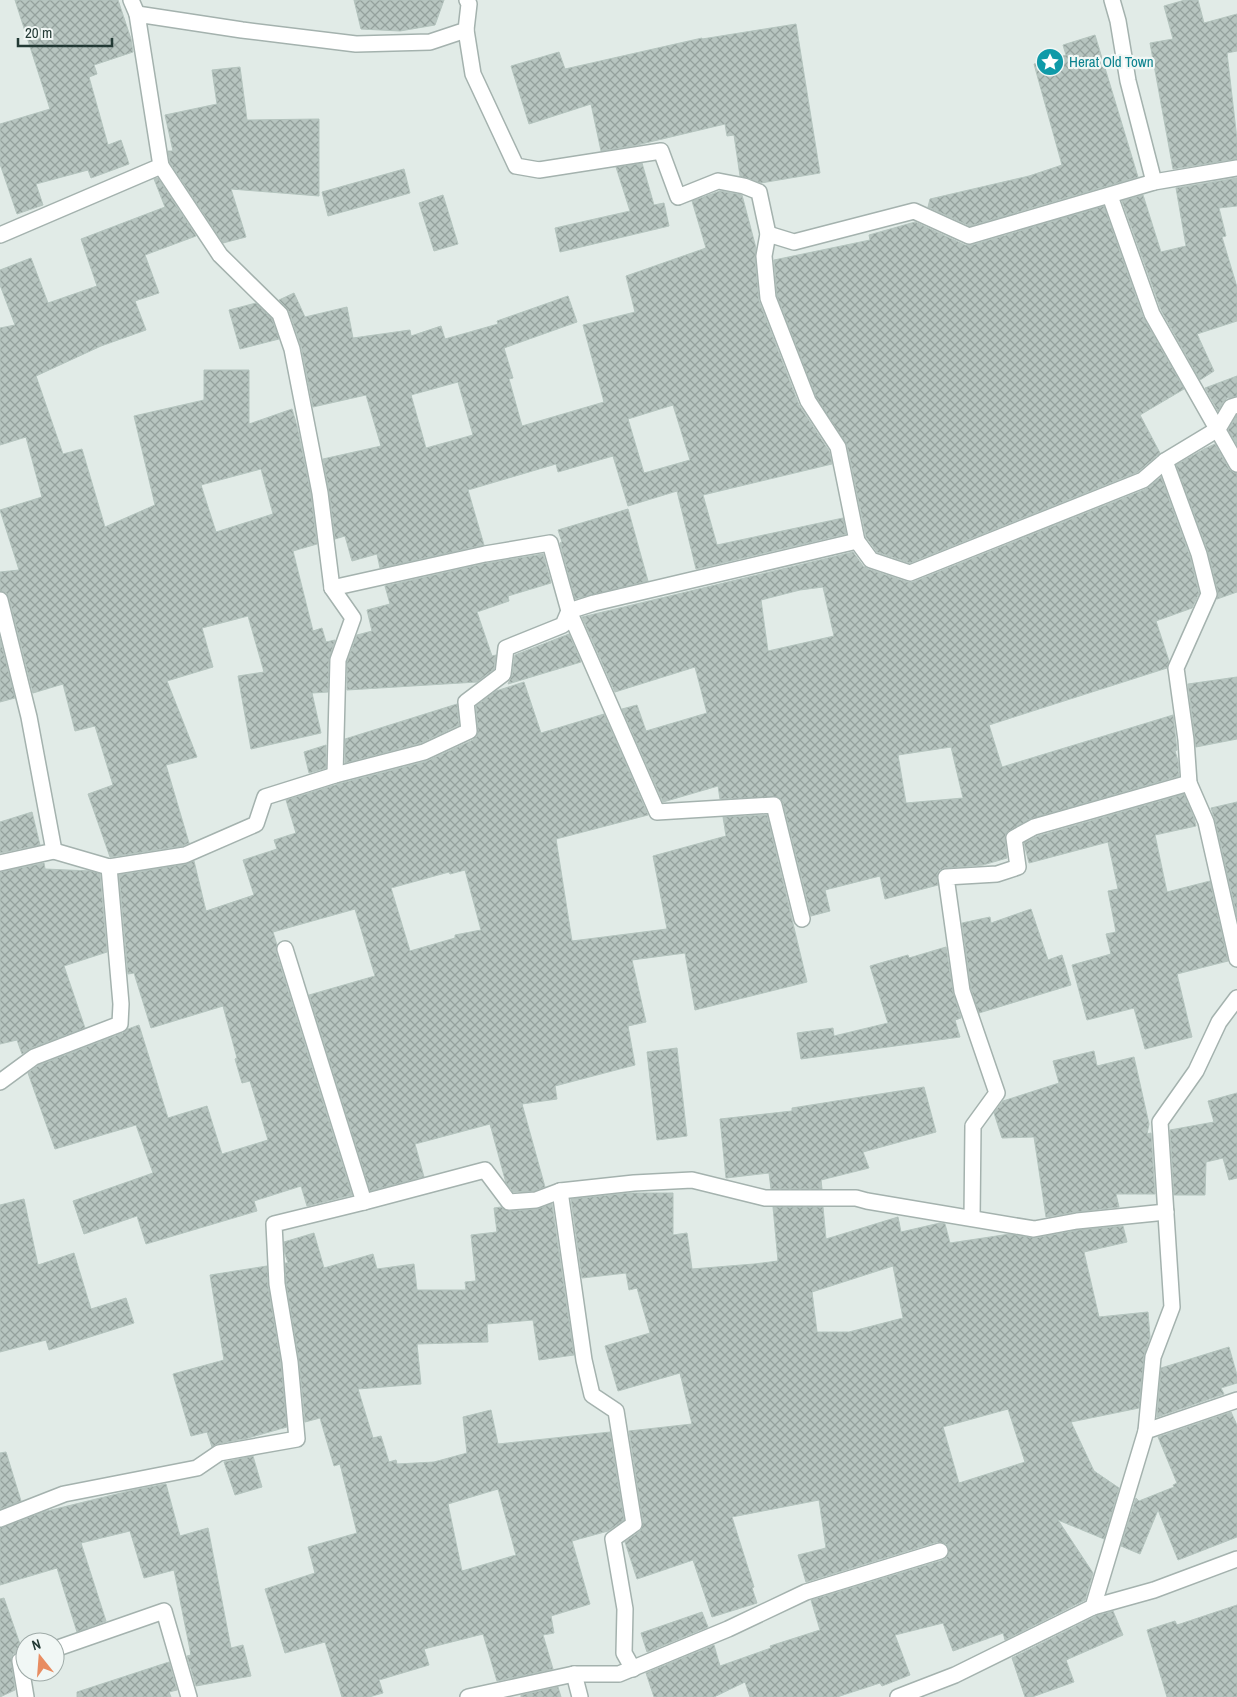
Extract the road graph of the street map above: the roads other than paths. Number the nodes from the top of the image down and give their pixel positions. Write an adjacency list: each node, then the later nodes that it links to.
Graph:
1 (131, 0): 4 (street)
2 (467, 0): 5 (street)
3 (1112, 0): 8 (street)
4 (138, 14): 5 (street); 6 (street)
5 (466, 30): 10 (street)
6 (161, 166): 11 (street); 17 (street)
7 (1237, 168): 8 (street)
8 (1154, 182): 9 (street)
9 (1110, 196): 10 (street); 13 (street)
10 (768, 234): 16 (street)
11 (0, 235)
12 (1237, 405): 13 (street)
13 (1218, 429): 14 (street); 15 (street)
14 (1165, 460): 16 (street); 21 (street)
15 (1237, 464)
16 (857, 541): 19 (street)
17 (332, 588): 19 (street); 20 (street)
18 (0, 600): 22 (street)
19 (569, 611): 20 (street); 25 (street)
20 (335, 775): 24 (street)
21 (1189, 783): 27 (street); 33 (street)
22 (54, 851): 23 (street); 24 (street)
23 (0, 863)
24 (109, 868): 29 (street)
25 (802, 919)
26 (285, 949): 31 (street)
27 (1237, 959)
28 (1237, 998): 32 (street)
29 (0, 1082)
30 (560, 1191): 31 (street); 33 (street); 41 (street)
31 (364, 1202): 36 (street)
32 (1166, 1212): 33 (street); 35 (street)
33 (972, 1218)
34 (1237, 1400): 35 (street)
35 (1146, 1431): 39 (street)
36 (0, 1519)
37 (940, 1551): 41 (street)
38 (1237, 1559): 39 (street)
39 (1094, 1607): 48 (street)
40 (65, 1646): 45 (street)
41 (633, 1669): 42 (street)
42 (574, 1674): 46 (street); 47 (street)
43 (24, 1682): 44 (street)
44 (26, 1697)
45 (189, 1697)
46 (468, 1697)
47 (580, 1697)
48 (898, 1697)

